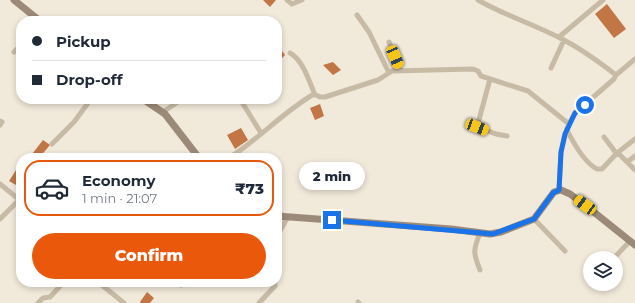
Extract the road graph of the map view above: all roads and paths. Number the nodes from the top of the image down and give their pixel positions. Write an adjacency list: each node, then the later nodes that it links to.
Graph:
1 (14, 0): 7 (main road)
2 (287, 0): 3 (street)
3 (302, 0)
4 (478, 0): 8 (street)
5 (603, 0): 8 (street)
6 (357, 15): 14 (street)
7 (34, 16)
8 (562, 39): 12 (street); 15 (street)
9 (389, 42): 13 (street)
10 (290, 53): 17 (street)
11 (635, 59): 15 (street)
12 (551, 68)
13 (401, 71): 14 (street); 16 (street)
14 (388, 73): 17 (street)
15 (616, 75): 24 (street)
16 (490, 79): 24 (street); 28 (street)
17 (315, 95): 27 (street)
18 (87, 104): 31 (street)
19 (151, 104): 22 (main road)
20 (175, 104): 22 (street)
21 (243, 104): 27 (street)
22 (163, 112): 32 (main road)
23 (0, 121): 25 (street)
24 (569, 124): 26 (street)
25 (0, 125)
26 (567, 130): 34 (street); 39 (street)
27 (261, 133): 33 (street)
28 (507, 136)
29 (604, 137): 34 (street)
30 (635, 138): 34 (street)
31 (52, 144)
32 (195, 153)
33 (238, 153)
34 (617, 153): 36 (street)
35 (635, 156): 36 (street)
36 (627, 162): 37 (street)
37 (635, 170)
38 (0, 184): 40 (street)
39 (559, 190): 44 (main road); 48 (main road)
40 (16, 197)
41 (16, 204): 45 (street)
42 (282, 216): 43 (main road)
43 (288, 217): 46 (street); 47 (main road)
44 (534, 219): 47 (main road); 49 (street)
45 (0, 220)
46 (282, 227)
47 (480, 233): 51 (street)
48 (633, 243): 50 (street)
49 (566, 251)
50 (623, 251)
51 (480, 270)
52 (59, 287): 55 (street)
53 (104, 287): 56 (street)
54 (273, 287): 57 (street)
55 (38, 303)
56 (124, 303)
57 (259, 303)

